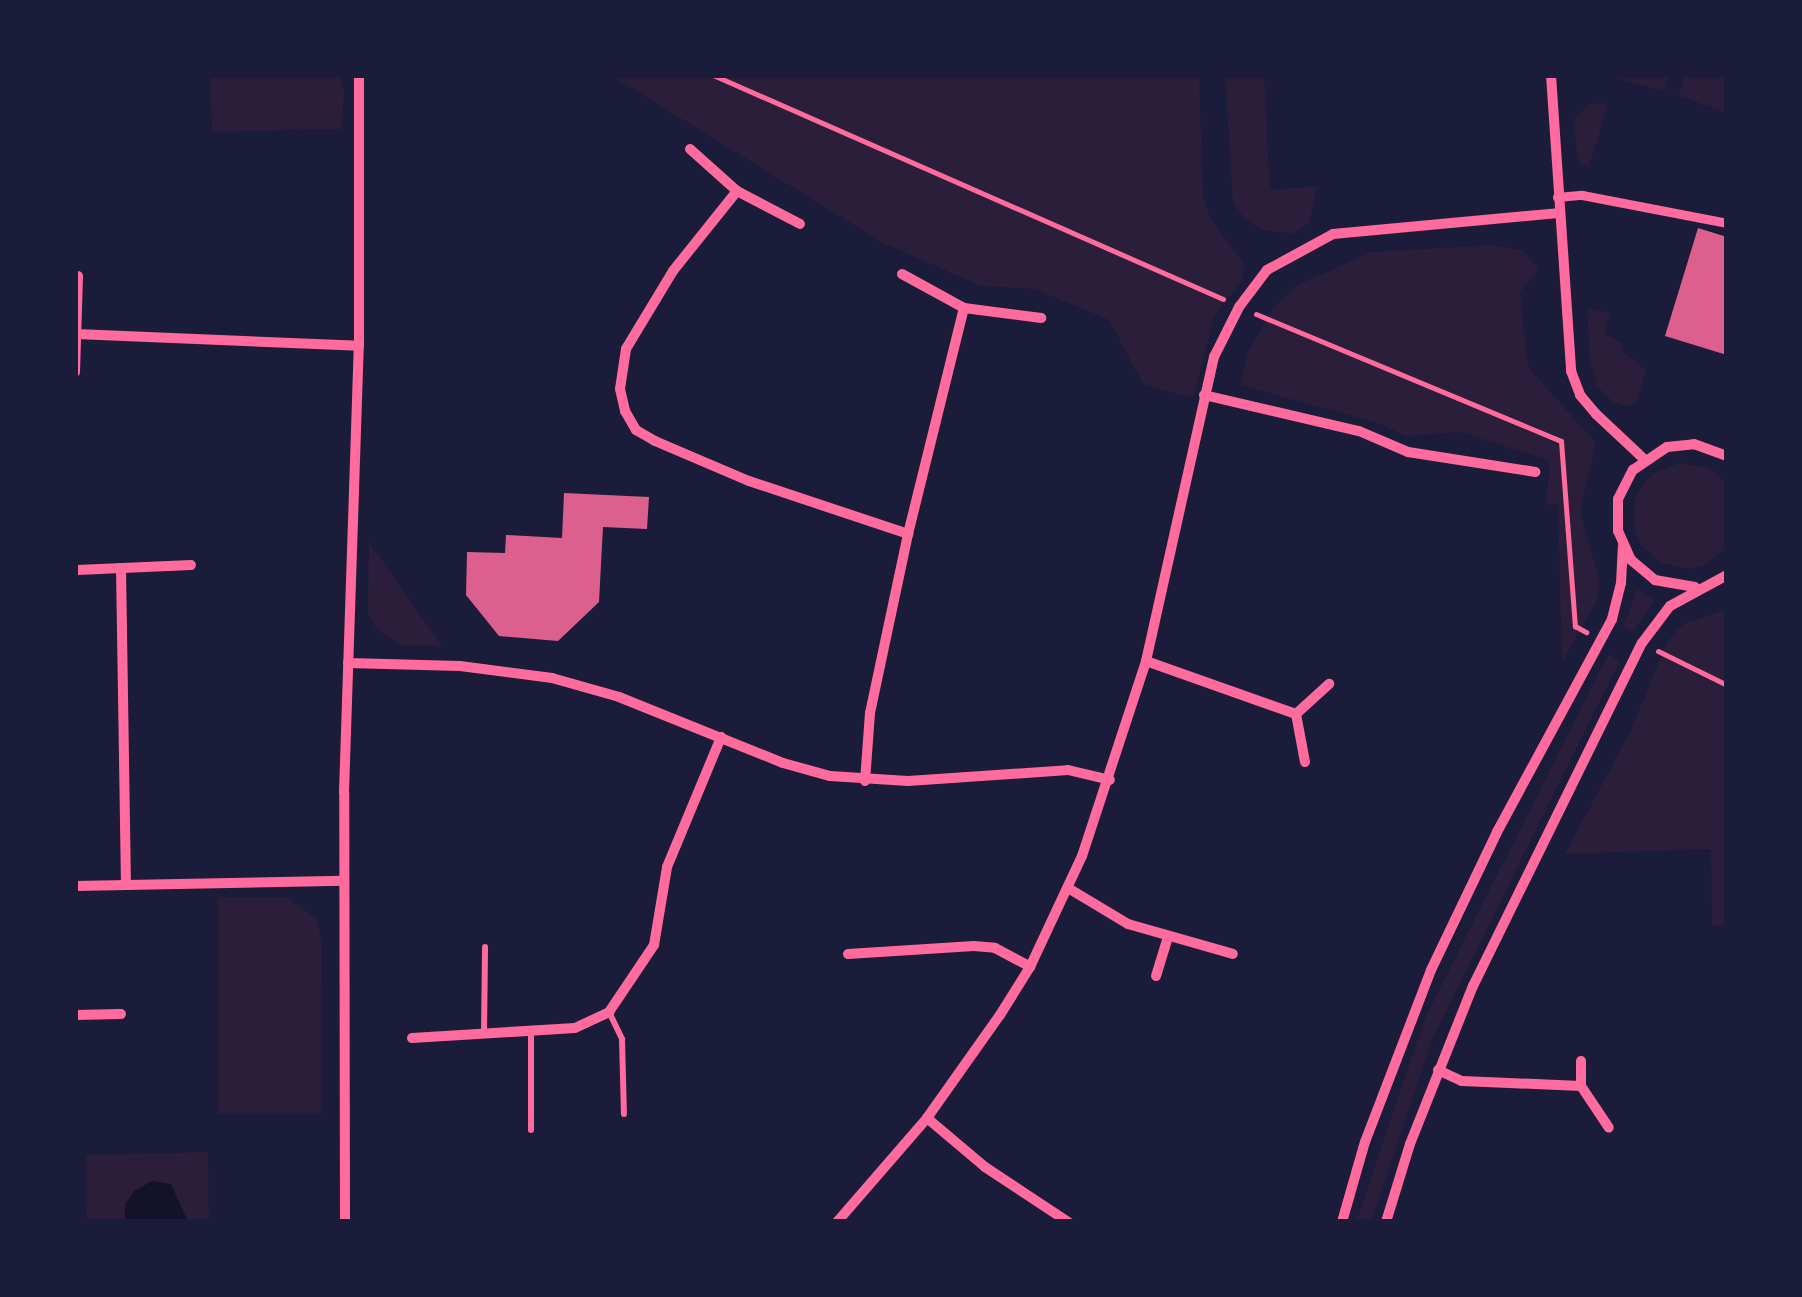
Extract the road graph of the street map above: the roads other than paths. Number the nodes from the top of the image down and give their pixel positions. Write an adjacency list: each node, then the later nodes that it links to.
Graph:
1 (359, 75): 14 (street)
2 (1551, 75): 5 (street)
3 (690, 149): 4 (street)
4 (737, 191): 8 (street); 20 (street)
5 (1557, 197): 6 (street); 7 (street)
6 (1558, 213): 16 (street); 18 (street)
7 (1727, 223)
8 (800, 224)
9 (902, 274): 11 (street)
10 (78, 276): 13 (street)
11 (964, 308): 12 (street); 20 (street)
12 (1041, 318)
13 (76, 334): 14 (street); 15 (street)
14 (359, 346): 28 (street)
15 (75, 372)
16 (1204, 395): 19 (street); 27 (street)
17 (1727, 456): 18 (street)
18 (1644, 459): 21 (street)
19 (1535, 472)
20 (908, 534): 33 (street)
21 (1623, 546): 26 (street); 61 (street)
22 (191, 564): 23 (street)
23 (120, 568): 24 (street); 36 (street)
24 (78, 570)
25 (1727, 576): 26 (street)
26 (1701, 586): 52 (street)
27 (1146, 661): 30 (street); 34 (street)
28 (348, 664): 31 (street); 35 (street)
29 (1329, 684): 30 (street)
30 (1296, 714): 32 (street)
31 (721, 737): 33 (street); 45 (street)
32 (1305, 762)
33 (865, 780): 34 (street)
34 (1110, 780): 38 (street)
35 (344, 882): 36 (street); 58 (street)
36 (126, 884): 37 (street)
37 (75, 886)
38 (1068, 888): 39 (street); 43 (street)
39 (1168, 937): 42 (street); 44 (street)
40 (485, 947): 49 (lane)
41 (848, 954): 43 (street)
42 (1233, 954)
43 (1030, 967): 55 (street)
44 (1156, 976)
45 (610, 1012): 48 (street); 54 (lane)
46 (121, 1014): 47 (street)
47 (75, 1015)
48 (530, 1033): 49 (street); 57 (lane)
49 (484, 1034): 50 (street)
50 (412, 1038)
51 (1581, 1061): 53 (street)
52 (1438, 1070): 53 (street); 62 (street)
53 (1580, 1086): 56 (street)
54 (624, 1114)
55 (927, 1118): 59 (street); 60 (street)
56 (1608, 1128)
57 (530, 1130)
58 (345, 1222)
59 (837, 1222)
60 (1068, 1222)
61 (1342, 1222)
62 (1386, 1222)

